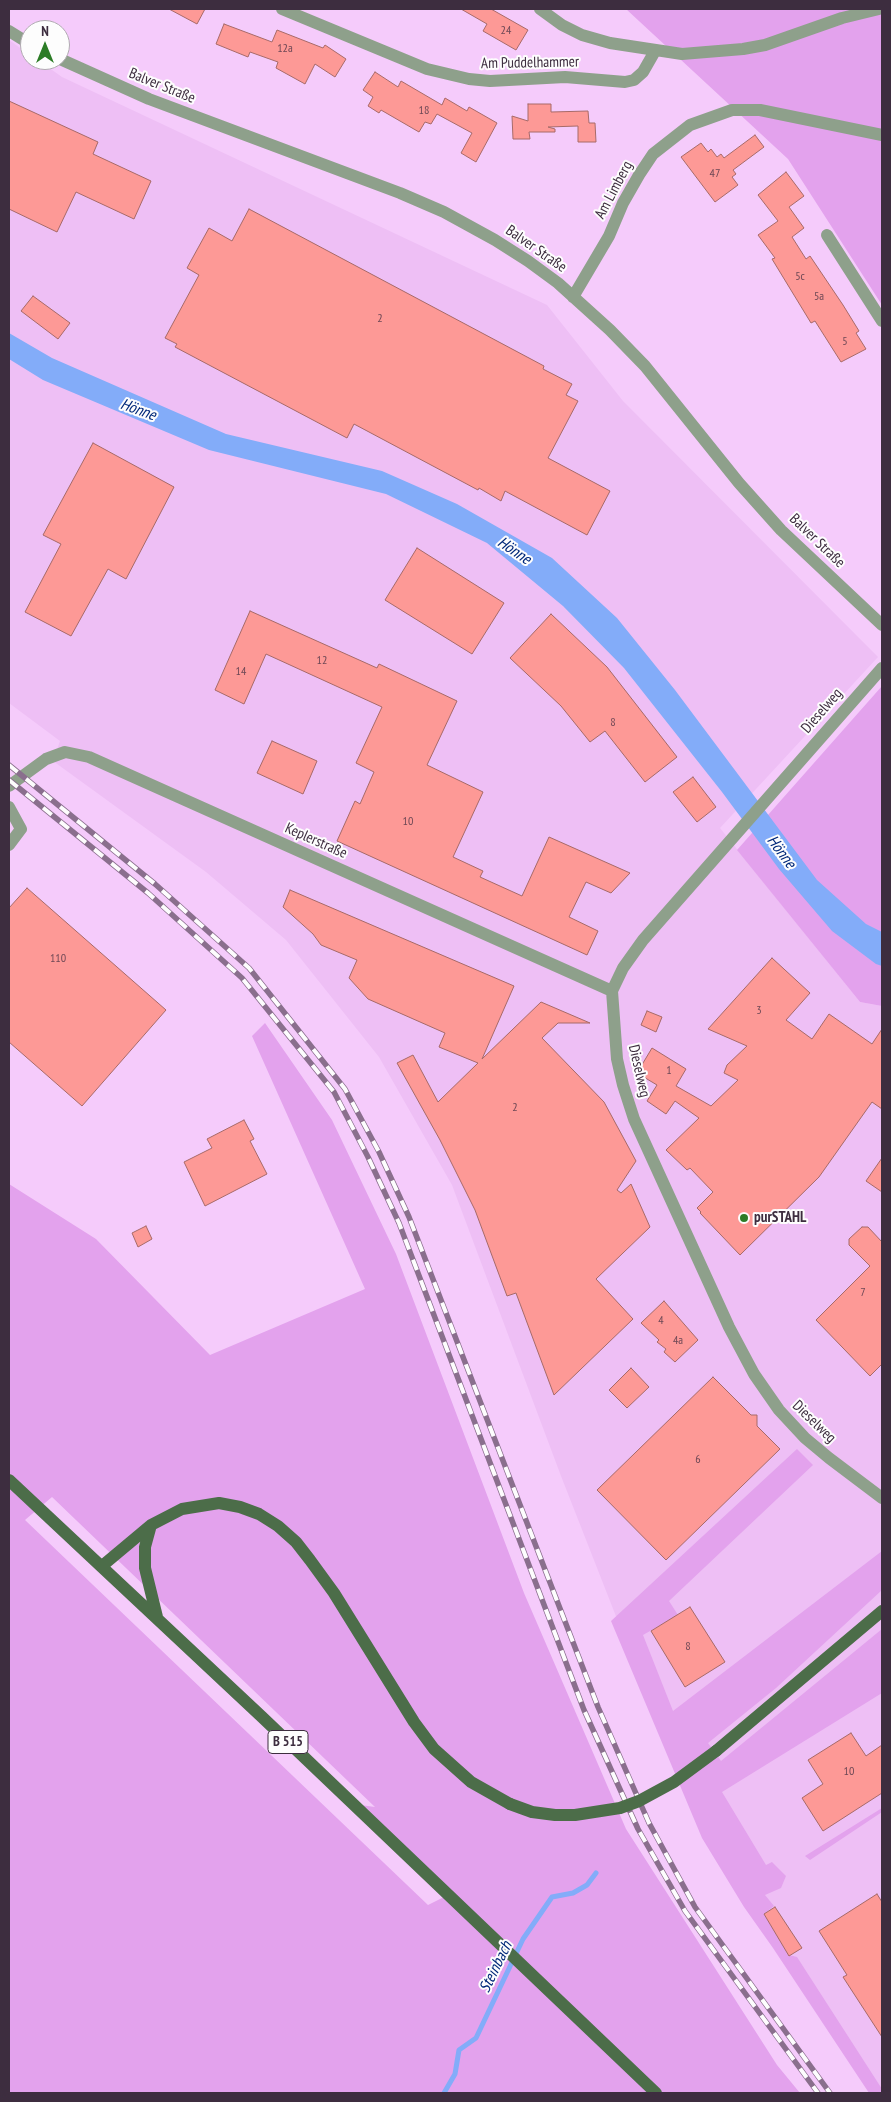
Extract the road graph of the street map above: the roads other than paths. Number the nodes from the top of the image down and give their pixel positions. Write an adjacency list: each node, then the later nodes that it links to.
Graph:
1 (282, 9): 6 (street, Am Puddelhammer)
2 (540, 9): 6 (street)
3 (879, 9): 6 (street)
4 (9, 31): 5 (street)
5 (20, 38)
6 (655, 51)
7 (70, 63): 10 (street, Balver Straße)
8 (882, 135): 10 (street, Am Limberg)
9 (827, 235): 11 (street)
10 (573, 297): 12 (street, Balver Straße)
11 (882, 321)
12 (882, 625)
13 (882, 668): 17 (street, Dieselweg)
14 (9, 786): 17 (street, Keplerstraße)
15 (9, 807): 16 (street)
16 (9, 845)
17 (612, 991): 19 (street, Dieselweg)
18 (9, 1480): 21 (main road, B 515)
19 (882, 1498)
20 (152, 1525): 21 (main road); 22 (main road, bridge); 23 (main road)
21 (102, 1566): 23 (main road, B 515)
22 (882, 1611)
23 (158, 1619): 24 (main road, B 515)
24 (656, 2093)

